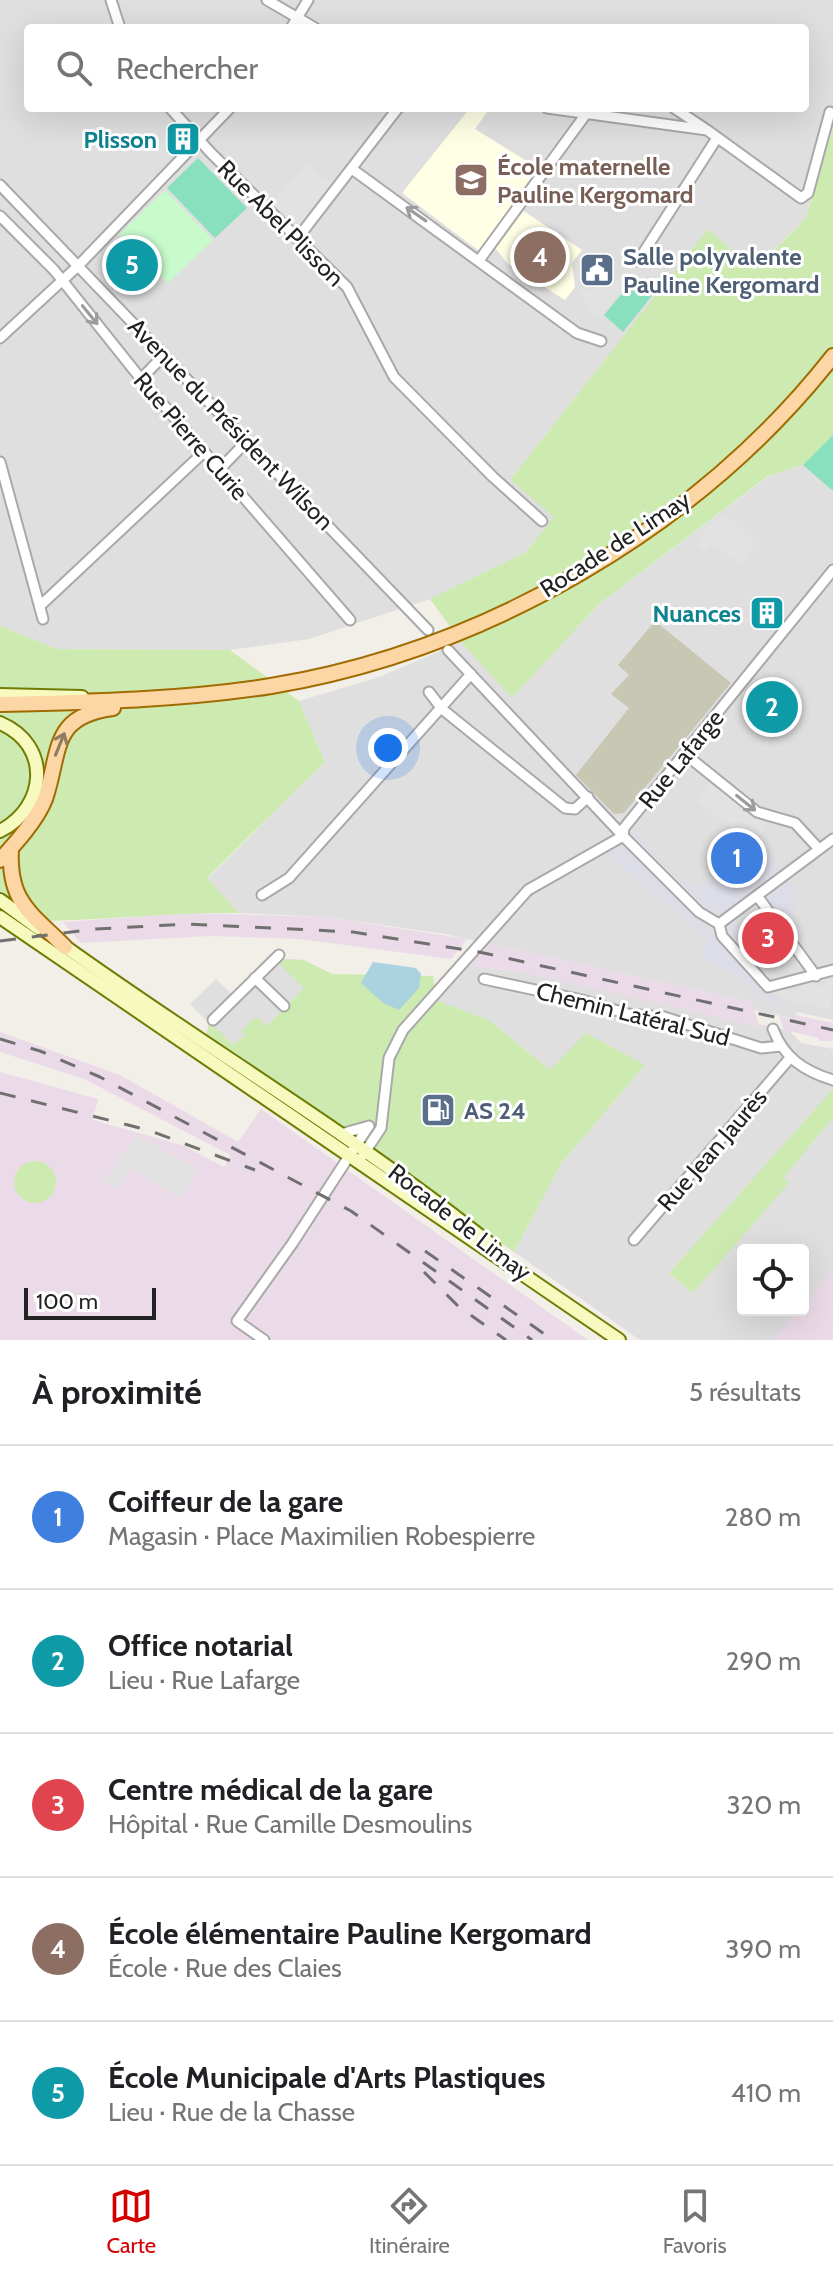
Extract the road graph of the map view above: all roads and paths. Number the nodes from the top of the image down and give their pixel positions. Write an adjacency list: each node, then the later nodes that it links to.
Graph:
1 (111, 0): 5 (street)
2 (267, 0): 4 (street)
3 (308, 0): 4 (street)
4 (298, 17): 6 (street); 7 (street)
5 (119, 24)
6 (294, 24)
7 (309, 24)
8 (174, 112): 17 (street, Rue Abel Plisson)
9 (226, 112): 17 (street)
10 (395, 112): 18 (street)
11 (575, 112): 14 (street)
12 (680, 112): 15 (street)
13 (830, 112): 16 (street)
14 (586, 114): 15 (street); 22 (street)
15 (707, 130): 16 (street)
16 (717, 138): 23 (street)
17 (199, 141): 21 (street, Rue Abel Plisson); 24 (street)
18 (352, 169): 21 (street); 22 (street, one-way to 18)
19 (0, 185): 24 (street, Avenue du Président Wilson)
20 (0, 216): 25 (street, Rue Pierre Curie)
21 (297, 239): 35 (street, Rue Abel Plisson)
22 (480, 259): 27 (street)
23 (638, 261)
24 (78, 266): 25 (street); 28 (street, Avenue du Président Wilson)
25 (62, 282): 26 (street); 30 (street, Rue Pierre Curie, one-way to 30)
26 (0, 338)
27 (601, 341)
28 (164, 355): 30 (street); 31 (street, Avenue du Président Wilson)
29 (833, 356): 45 (main road, Rocade de Limay)
30 (141, 379): 32 (street, Rue Pierre Curie)
31 (246, 442): 34 (street); 40 (street, Avenue du Président Wilson)
32 (204, 452): 34 (street, Rue Pierre Curie); 37 (street)
33 (0, 462): 37 (street)
34 (219, 470): 39 (street, Rue Pierre Curie)
35 (542, 521)
36 (833, 570): 50 (street, Rue Lafarge)
37 (41, 605): 38 (street)
38 (43, 619)
39 (350, 620)
40 (428, 630)
41 (448, 650): 42 (street)
42 (471, 674): 48 (street); 51 (street)
43 (429, 692): 48 (street)
44 (0, 695): 46 (main road)
45 (165, 698): 46 (main road); 55 (main road, one-way to 45)
46 (101, 700): 47 (main road)
47 (0, 704)
48 (442, 709): 51 (street); 58 (street)
49 (0, 723): 52 (main road)
50 (685, 754): 53 (street, Rue Lafarge); 56 (street, one-way to 56)
51 (588, 797): 53 (street)
52 (0, 831)
53 (623, 836): 62 (street); 75 (street)
54 (833, 839): 56 (street)
55 (11, 848): 57 (main road); 63 (main road)
56 (819, 849): 59 (street)
57 (0, 860)
58 (262, 895)
59 (758, 897): 62 (street); 66 (street)
60 (0, 900): 63 (main road, Rocade de Limay)
61 (0, 917): 78 (main road, Rocade de Limay)
62 (719, 924): 66 (street)
63 (65, 947): 77 (main road, Rocade de Limay)
64 (279, 955): 67 (street)
65 (833, 970): 66 (street)
66 (816, 976)
67 (255, 978): 69 (street); 70 (street)
68 (484, 979): 72 (street, Chemin Latéral Sud)
69 (284, 1006)
70 (213, 1020)
71 (773, 1029): 72 (street)
72 (781, 1046): 73 (street)
73 (790, 1058): 74 (street); 79 (street, Rue Jean Jaurès)
74 (833, 1080)
75 (380, 1120): 76 (street); 78 (street)
76 (368, 1127): 77 (street); 78 (street)
77 (341, 1134): 78 (main road, Rocade de Limay)
78 (359, 1153): 80 (street); 81 (main road, Rocade de Limay)
79 (634, 1240)
80 (264, 1340)
81 (619, 1340)

